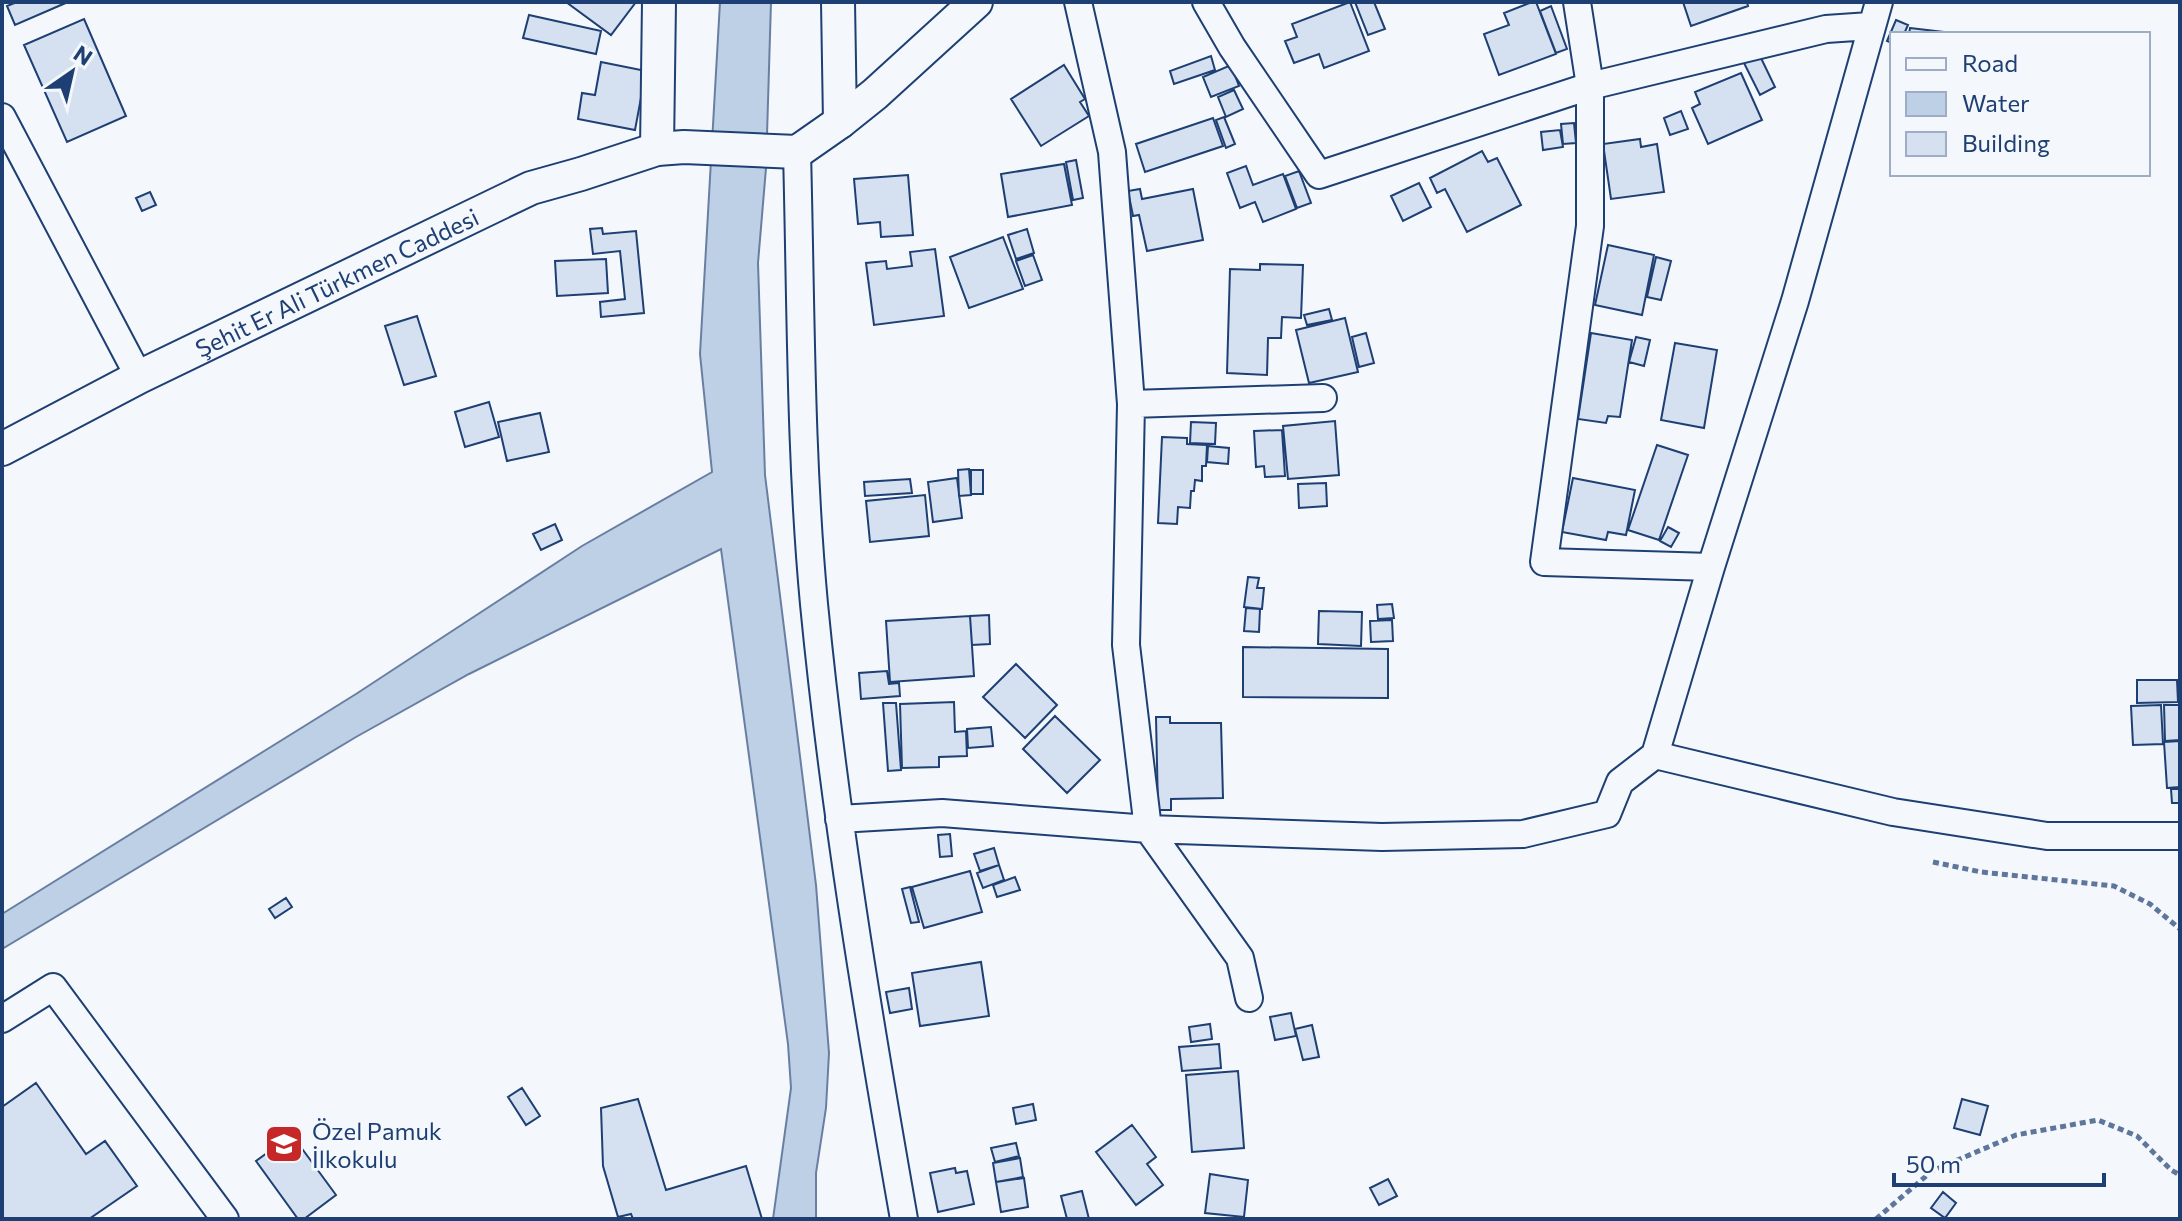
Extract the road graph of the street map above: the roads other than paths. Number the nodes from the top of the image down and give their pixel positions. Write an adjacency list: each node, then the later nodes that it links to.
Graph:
1 (659, 2): 11 (street)
2 (838, 2): 10 (street)
3 (976, 2): 10 (street)
4 (1078, 2): 15 (street)
5 (1206, 2): 8 (street)
6 (1577, 2): 8 (street)
7 (1874, 14): 8 (street); 17 (street)
8 (1590, 86): 17 (street)
9 (2, 117): 13 (street)
10 (840, 122): 12 (street)
11 (671, 148): 12 (street, Şehit Er Ali Türkmen Caddesi); 13 (street, Şehit Er Ali Türkmen Caddesi)
12 (797, 152): 19 (street)
13 (139, 377): 16 (street, Şehit Er Ali Türkmen Caddesi)
14 (1323, 398): 15 (street)
15 (1131, 404): 20 (street)
16 (2, 449)
17 (1711, 567): 18 (street)
18 (1655, 755): 20 (street); 21 (street)
19 (839, 819): 20 (street); 25 (street)
20 (1148, 829): 22 (street)
21 (2180, 836)
22 (1249, 998)
23 (2, 1019): 24 (street)
24 (225, 1219)
25 (904, 1219)

